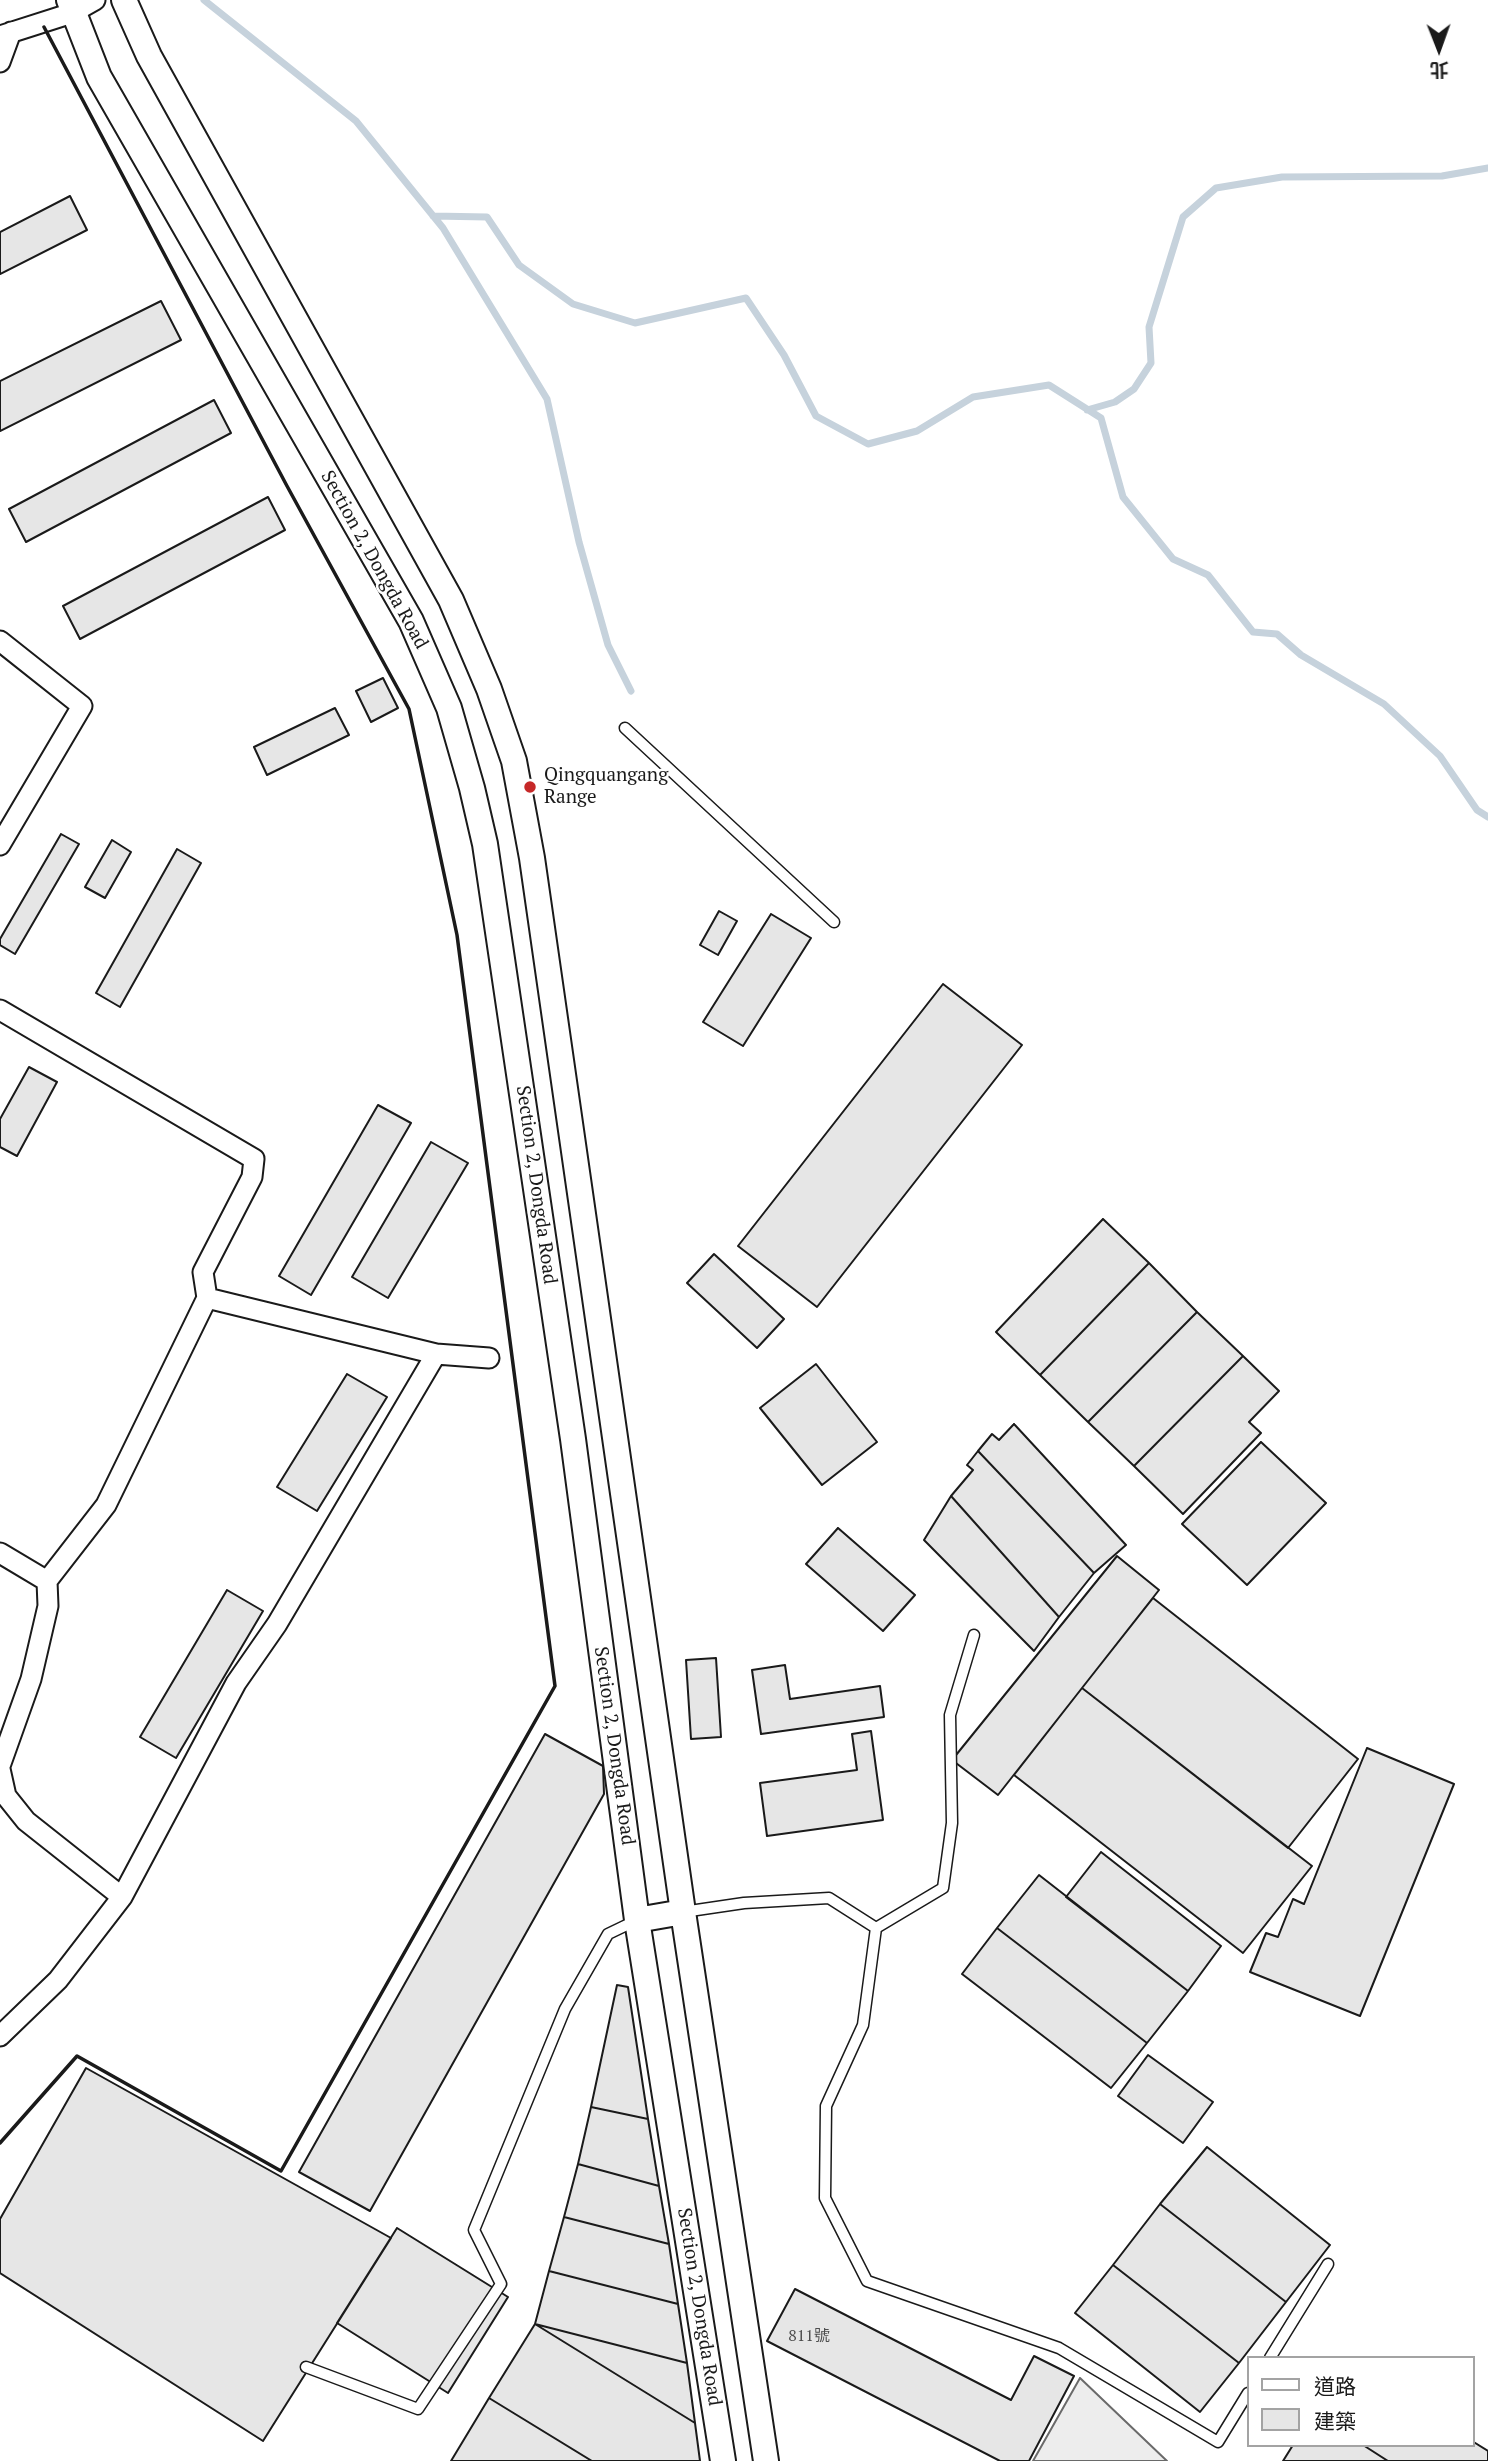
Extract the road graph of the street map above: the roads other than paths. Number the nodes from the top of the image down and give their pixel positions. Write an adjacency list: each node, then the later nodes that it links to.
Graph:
1 (95, 0): 3 (street)
2 (124, 0): 19 (street)
3 (71, 7): 4 (street); 20 (street, Section 2, Dongda Road)
4 (6, 34): 5 (street)
5 (0, 62)
6 (0, 641): 8 (street)
7 (625, 728): 9 (lane)
8 (0, 845)
9 (834, 922)
10 (0, 1010): 11 (street)
11 (207, 1298): 12 (street); 15 (street)
12 (436, 1354): 13 (street); 18 (street)
13 (489, 1358)
14 (0, 1553): 15 (street)
15 (47, 1581): 17 (street)
16 (974, 1635): 21 (lane)
17 (0, 1767): 18 (street)
18 (122, 1897): 22 (street)
19 (683, 1912): 20 (street); 21 (lane); 28 (street)
20 (637, 1920): 25 (lane); 27 (street, Section 2, Dongda Road)
21 (876, 1928): 26 (lane)
22 (0, 2036)
23 (1328, 2264): 24 (lane)
24 (1271, 2356)
25 (306, 2367)
26 (1246, 2396)
27 (723, 2461)
28 (766, 2461)

